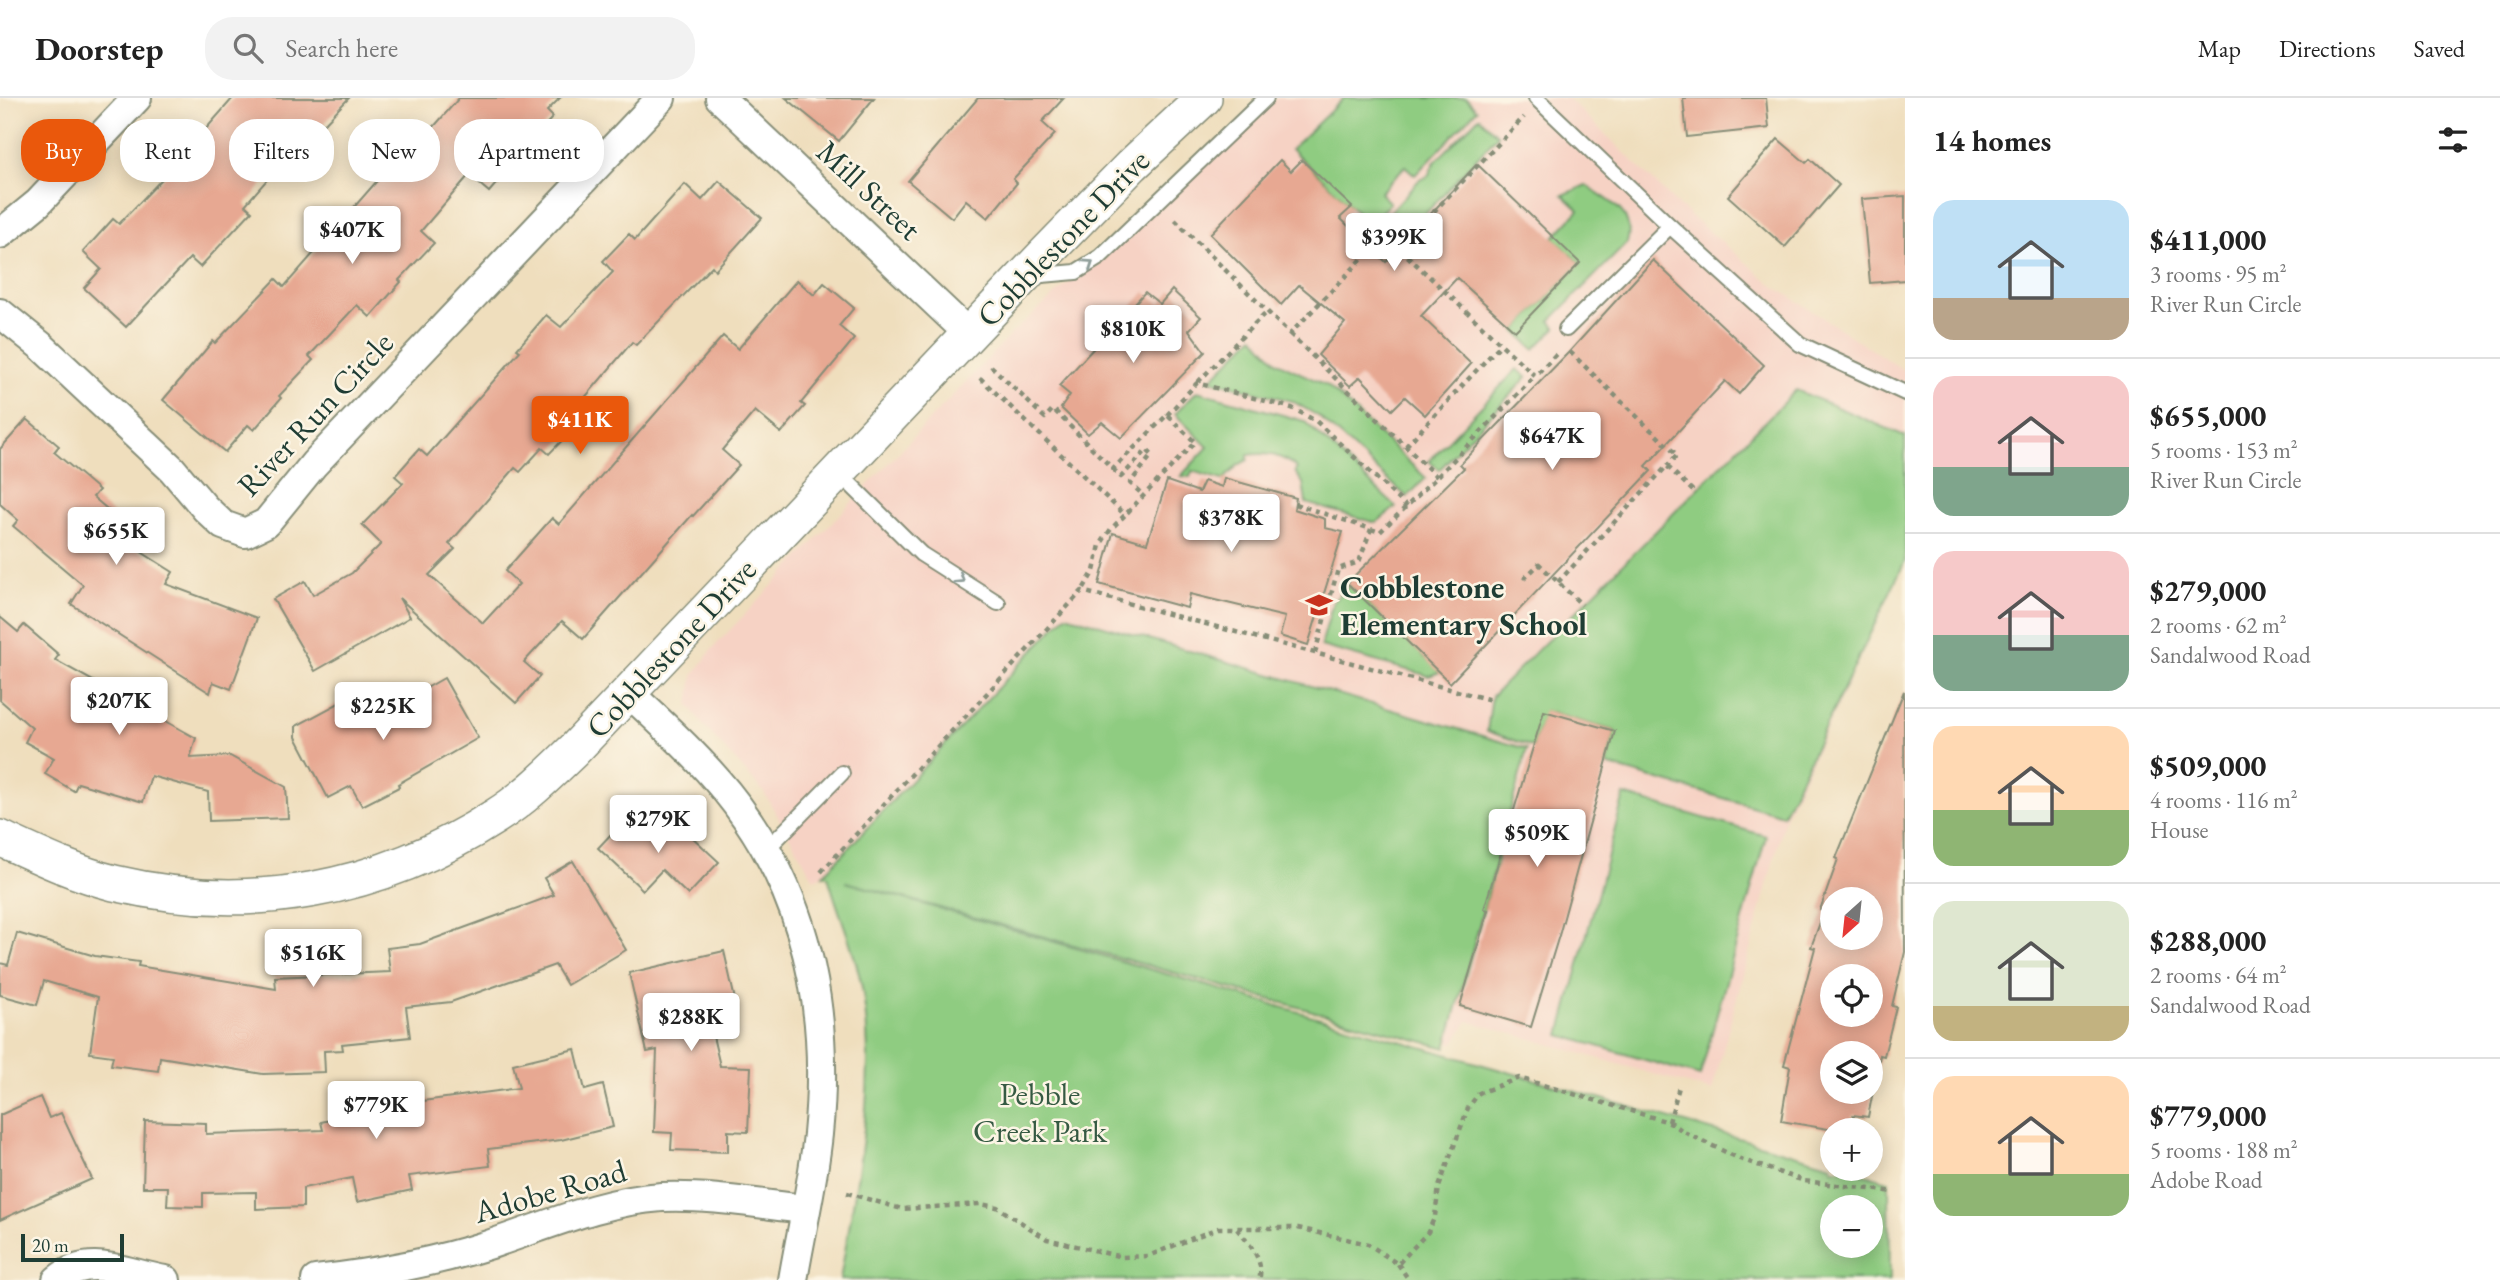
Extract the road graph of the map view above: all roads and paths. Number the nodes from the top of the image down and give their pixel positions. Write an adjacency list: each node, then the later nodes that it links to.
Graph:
1 (138, 98): 9 (street)
2 (661, 98): 13 (street, River Run Circle)
3 (720, 98): 15 (street, Mill Street)
4 (1204, 98): 11 (street, Cobblestone Drive)
5 (1266, 98): 11 (lane, one-way to 5)
6 (1538, 99): 8 (lane); 10 (path)
7 (1178, 224): 12 (path)
8 (1670, 226): 14 (lane); 22 (lane)
9 (0, 234)
10 (1399, 248): 16 (path); 17 (path)
11 (1023, 277): 15 (street, Cobblestone Drive)
12 (1266, 312): 16 (path); 21 (path)
13 (0, 313)
14 (1566, 329)
15 (969, 334): 27 (street, Cobblestone Drive)
16 (1290, 334): 24 (path)
17 (1501, 344): 19 (path); 24 (path)
18 (991, 366): 26 (path)
19 (1535, 376): 25 (path); 28 (path)
20 (980, 378): 33 (path)
21 (1197, 383): 23 (path); 32 (path)
22 (1905, 393)
23 (1167, 415): 26 (path); 30 (path)
24 (1405, 446): 28 (path)
25 (1667, 466): 29 (path); 36 (path)
26 (1112, 469): 30 (path)
27 (838, 472): 38 (lane, one-way to 38); 41 (street, Cobblestone Drive)
28 (1437, 477): 32 (path)
29 (1694, 492)
30 (1143, 495): 33 (path)
31 (1295, 504): 34 (path)
32 (1407, 507): 34 (path)
33 (1125, 515): 37 (path)
34 (1371, 529): 40 (path)
35 (1524, 579): 36 (path)
36 (1558, 582): 39 (path)
37 (1082, 591): 40 (path); 46 (path)
38 (998, 603)
39 (1582, 605)
40 (1315, 653): 42 (path)
41 (629, 692): 44 (street, Cobblestone Drive); 45 (street)
42 (1491, 701)
43 (842, 773): 45 (lane)
44 (0, 838)
45 (765, 851): 51 (street)
46 (821, 872)
47 (1679, 1087): 48 (path)
48 (1669, 1122): 49 (path); 53 (path)
49 (1894, 1192)
50 (847, 1193): 52 (path)
51 (805, 1209): 56 (street, Adobe Road); 57 (street)
52 (1237, 1228): 53 (path); 58 (path)
53 (1398, 1265): 59 (path)
54 (57, 1280): 55 (street)
55 (166, 1280)
56 (316, 1280)
57 (793, 1280)
58 (1259, 1280)
59 (1409, 1280)

